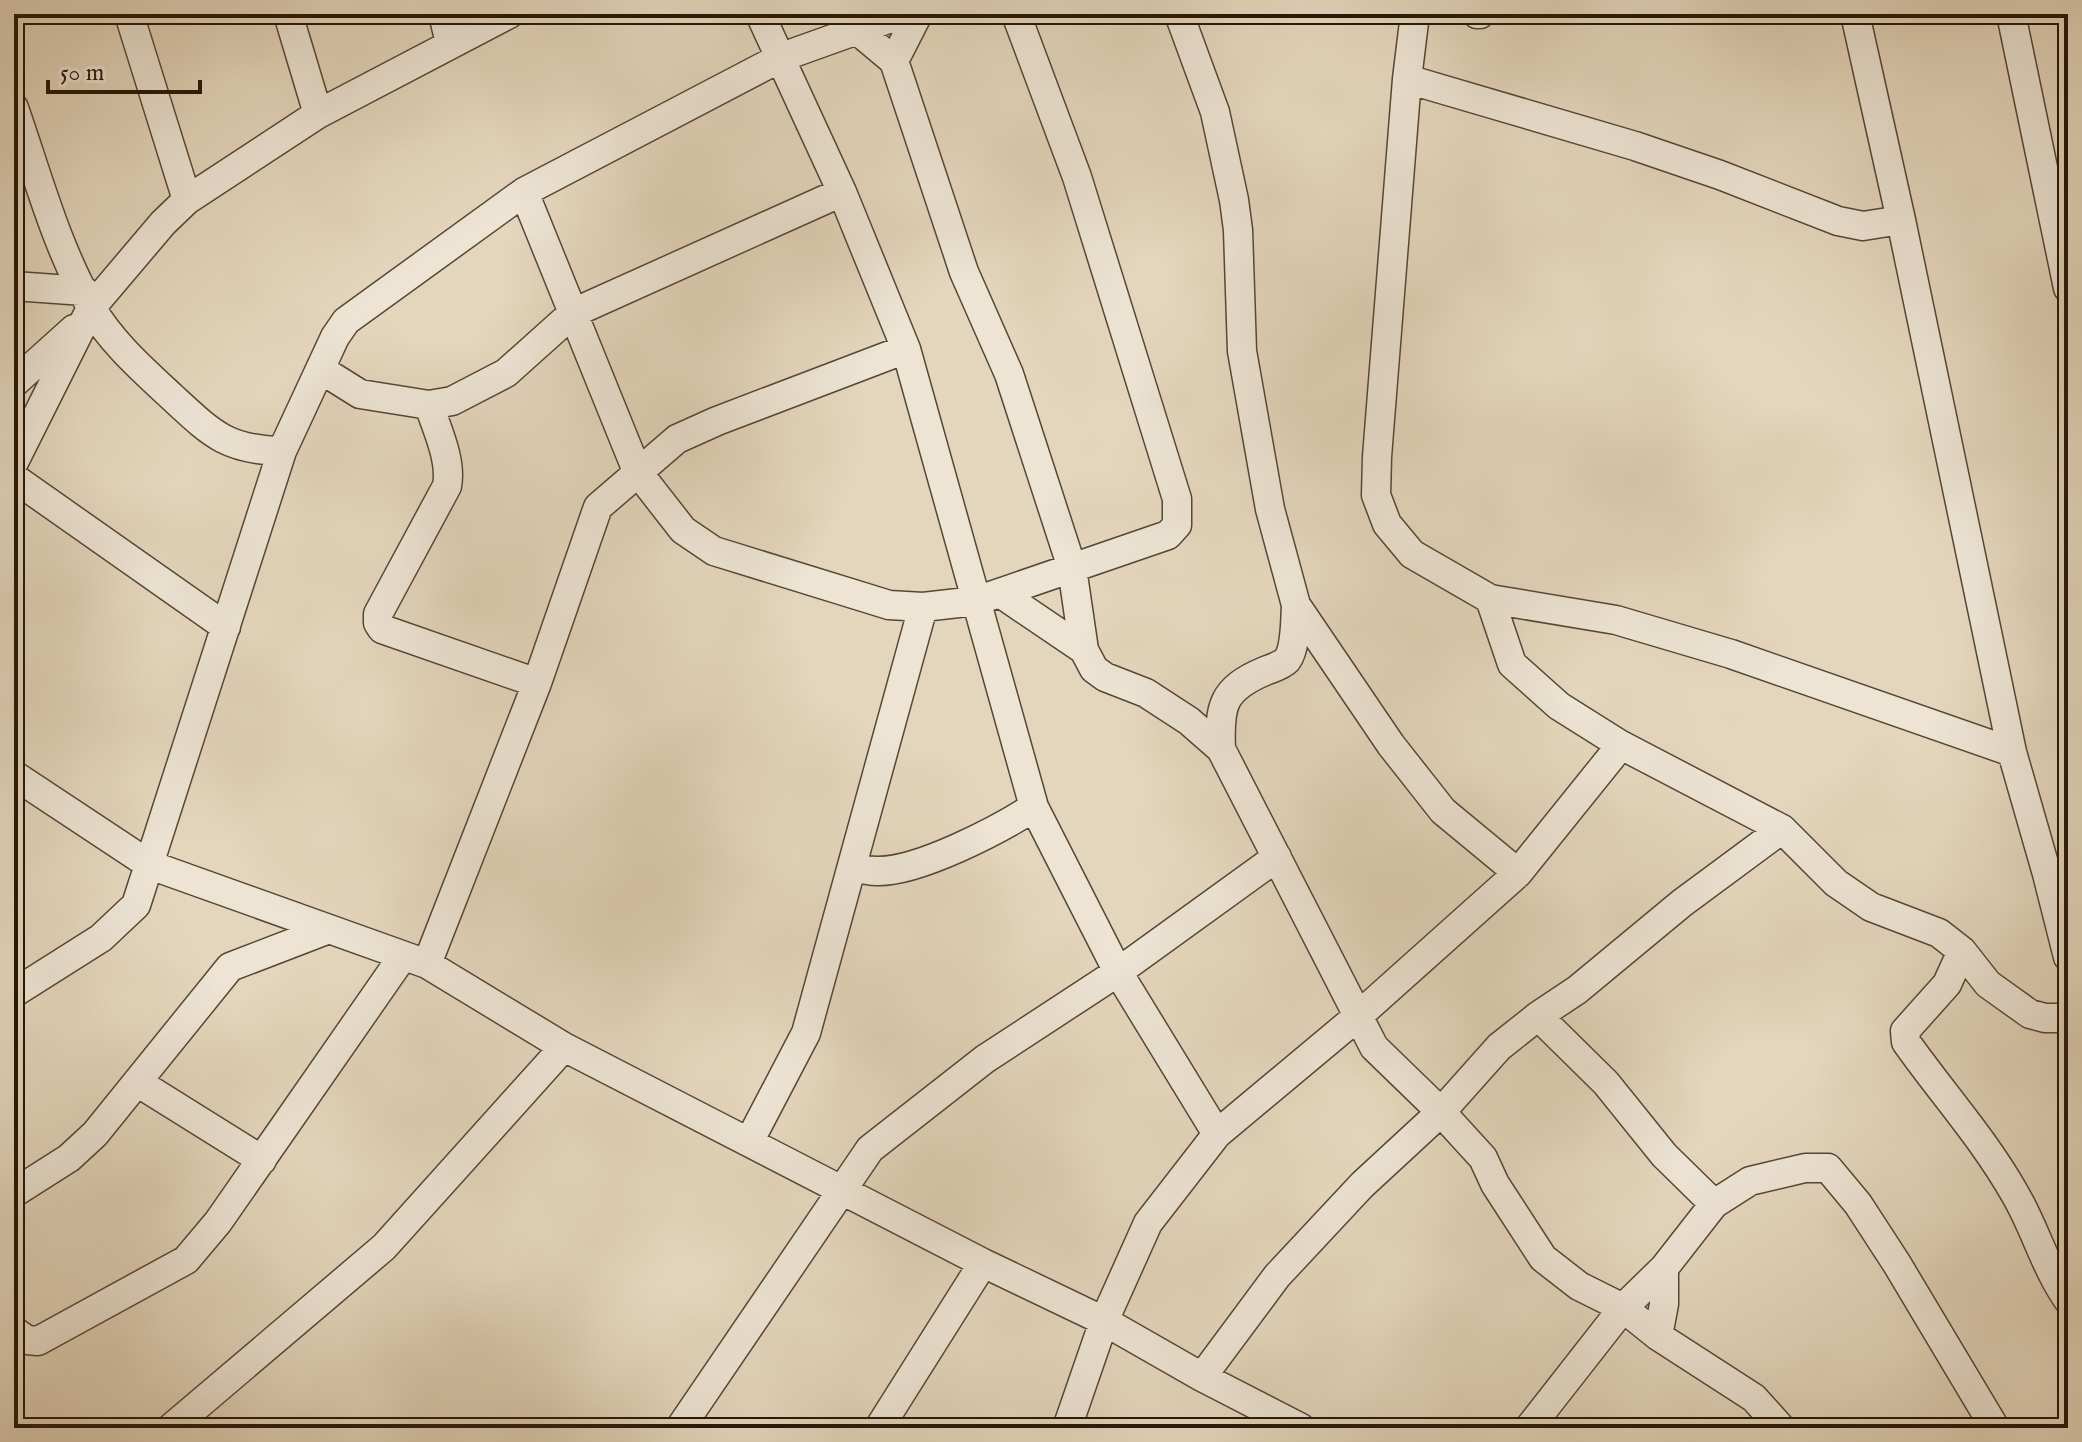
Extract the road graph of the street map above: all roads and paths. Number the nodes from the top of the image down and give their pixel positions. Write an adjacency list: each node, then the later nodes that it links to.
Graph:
1 (129, 14): 22 (street)
2 (288, 14): 19 (street)
3 (443, 14): 14 (street)
4 (509, 14): 14 (street)
5 (760, 14): 15 (street)
6 (902, 14): 13 (street)
7 (918, 14): 16 (street)
8 (1016, 14): 36 (street)
9 (1179, 14): 39 (street)
10 (1415, 14): 17 (street)
11 (1855, 14): 23 (street)
12 (2011, 14): 25 (street)
13 (857, 30): 15 (street); 16 (street)
14 (450, 43): 19 (street)
15 (782, 57): 20 (street); 21 (street)
16 (894, 61): 36 (street)
17 (1407, 79): 23 (street); 38 (street)
18 (14, 108): 26 (street)
19 (318, 114): 22 (street)
20 (524, 192): 27 (street); 29 (street)
21 (842, 192): 27 (street); 28 (street)
22 (187, 200): 26 (street)
23 (1901, 220): 46 (street)
24 (14, 286): 26 (street)
25 (2068, 288)
26 (87, 306): 30 (street); 32 (street); 33 (street)
27 (573, 313): 31 (street); 34 (street)
28 (906, 349): 34 (street); 37 (street)
29 (320, 369): 31 (street); 32 (street)
30 (14, 383)
31 (429, 405): 43 (street)
32 (282, 451): 41 (street)
33 (14, 462)
34 (637, 471): 40 (street); 43 (street)
35 (14, 478): 41 (street)
36 (1072, 568): 37 (street); 42 (street)
37 (988, 597): 40 (street); 42 (street); 48 (street)
38 (1490, 599): 44 (street); 46 (street)
39 (1296, 605): 45 (street); 53 (street)
40 (923, 607): 52 (street)
41 (226, 627): 51 (street)
42 (1084, 650): 45 (street)
43 (537, 683): 58 (street)
44 (1621, 745): 49 (street); 53 (street)
45 (1221, 749): 50 (street)
46 (2012, 752): 54 (street)
47 (16, 781): 51 (street)
48 (1034, 807): 52 (street); 59 (street)
49 (1782, 829): 56 (street); 63 (street)
50 (1277, 857): 59 (street); 64 (street)
51 (150, 865): 55 (street); 62 (street)
52 (852, 867): 70 (street)
53 (1518, 873): 64 (street)
54 (2057, 873): 57 (street)
55 (329, 929): 58 (street); 67 (street)
56 (1962, 951): 60 (street); 61 (street)
57 (2068, 957)
58 (415, 960): 66 (street); 71 (street)
59 (1118, 972): 69 (street); 72 (street)
60 (1947, 984): 61 (street); 77 (street)
61 (1988, 984): 65 (street)
62 (14, 993)
63 (1538, 1016): 68 (street); 74 (street)
64 (1357, 1017): 68 (street); 69 (street)
65 (2068, 1018)
66 (564, 1047): 70 (street); 84 (street)
67 (137, 1082): 71 (street); 73 (street)
68 (1441, 1112): 78 (street); 82 (street)
69 (1217, 1134): 79 (street)
70 (749, 1142): 72 (street)
71 (262, 1160): 80 (street)
72 (840, 1189): 75 (street); 85 (street)
73 (14, 1193)
74 (1714, 1204): 76 (street); 91 (street)
75 (983, 1263): 79 (street); 86 (street)
76 (1664, 1268): 78 (street); 81 (street)
77 (2068, 1300)
78 (1623, 1308): 81 (street); 89 (street)
79 (1104, 1321): 82 (street); 87 (street)
80 (14, 1331)
81 (1658, 1336): 90 (street)
82 (1202, 1377): 83 (street)
83 (1260, 1419): 88 (street)
84 (171, 1428)
85 (680, 1428)
86 (879, 1428)
87 (1067, 1428)
88 (1301, 1428)
89 (1529, 1428)
90 (1781, 1428)
91 (1995, 1428)

